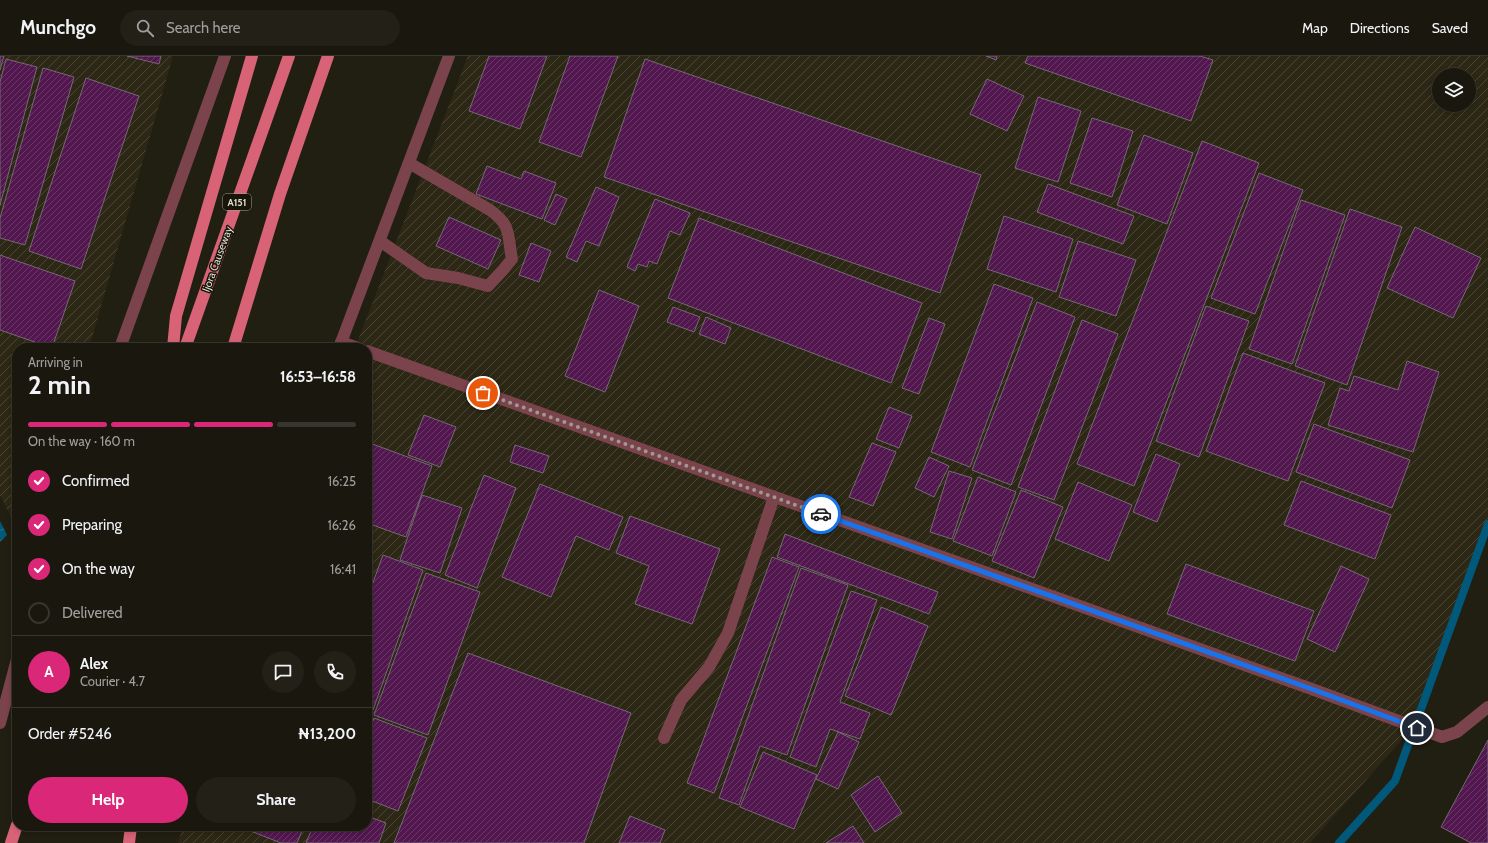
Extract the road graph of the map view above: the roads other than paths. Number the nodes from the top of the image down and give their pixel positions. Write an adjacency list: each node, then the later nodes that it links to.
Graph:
1 (225, 56): 8 (street)
2 (252, 56): 9 (main road)
3 (289, 56): 10 (main road, Ijora Causeway / A151)
4 (328, 56): 11 (main road)
5 (449, 56): 6 (street)
6 (409, 164): 7 (street); 7 (street)
7 (380, 241): 12 (street)
8 (122, 343)
9 (173, 343)
10 (187, 343)
11 (235, 343)
12 (341, 343)
13 (372, 353): 14 (street)
14 (774, 497): 16 (street); 18 (street)
15 (12, 678): 17 (street)
16 (1488, 707)
17 (0, 723)
18 (664, 738)
19 (15, 831): 22 (main road)
20 (130, 831): 23 (main road)
21 (135, 831): 23 (street)
22 (11, 843)
23 (129, 843)

